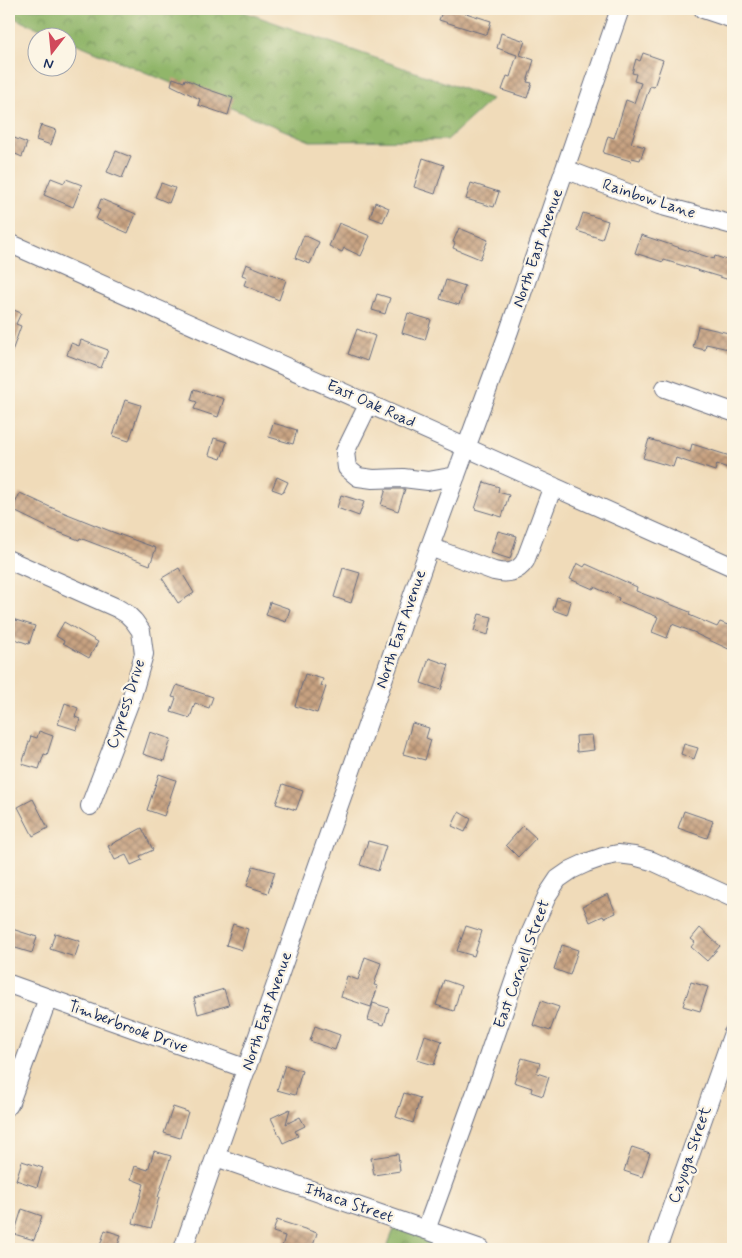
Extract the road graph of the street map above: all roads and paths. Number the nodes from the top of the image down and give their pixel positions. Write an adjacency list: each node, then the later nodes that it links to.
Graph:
1 (620, 9): 4 (street, North East Avenue)
2 (704, 9): 3 (street)
3 (733, 19)
4 (565, 168): 5 (street, Rainbow Lane); 10 (street, North East Avenue)
5 (733, 224)
6 (9, 242): 8 (street, East Oak Road)
7 (665, 388): 9 (street)
8 (369, 403): 10 (street, East Oak Road); 11 (street)
9 (733, 412)
10 (466, 447): 11 (street, North East Avenue); 12 (street, East Oak Road)
11 (456, 476): 13 (street, North East Avenue)
12 (553, 486): 13 (street); 15 (street, East Oak Road)
13 (430, 547): 21 (street, North East Avenue)
14 (9, 560): 16 (street, Cypress Drive)
15 (733, 567)
16 (90, 806)
17 (733, 898): 24 (street, East Cornell Street)
18 (9, 984): 19 (street, Timberbrook Drive)
19 (48, 998): 21 (street, Timberbrook Drive); 22 (street)
20 (733, 1033): 27 (street, Cayuga Street)
21 (247, 1070): 23 (street, North East Avenue)
22 (9, 1106)
23 (216, 1157): 24 (street, Ithaca Street); 25 (street, North East Avenue)
24 (426, 1230): 26 (street, Ithaca Street)
25 (183, 1249)
26 (481, 1249)
27 (657, 1249)

